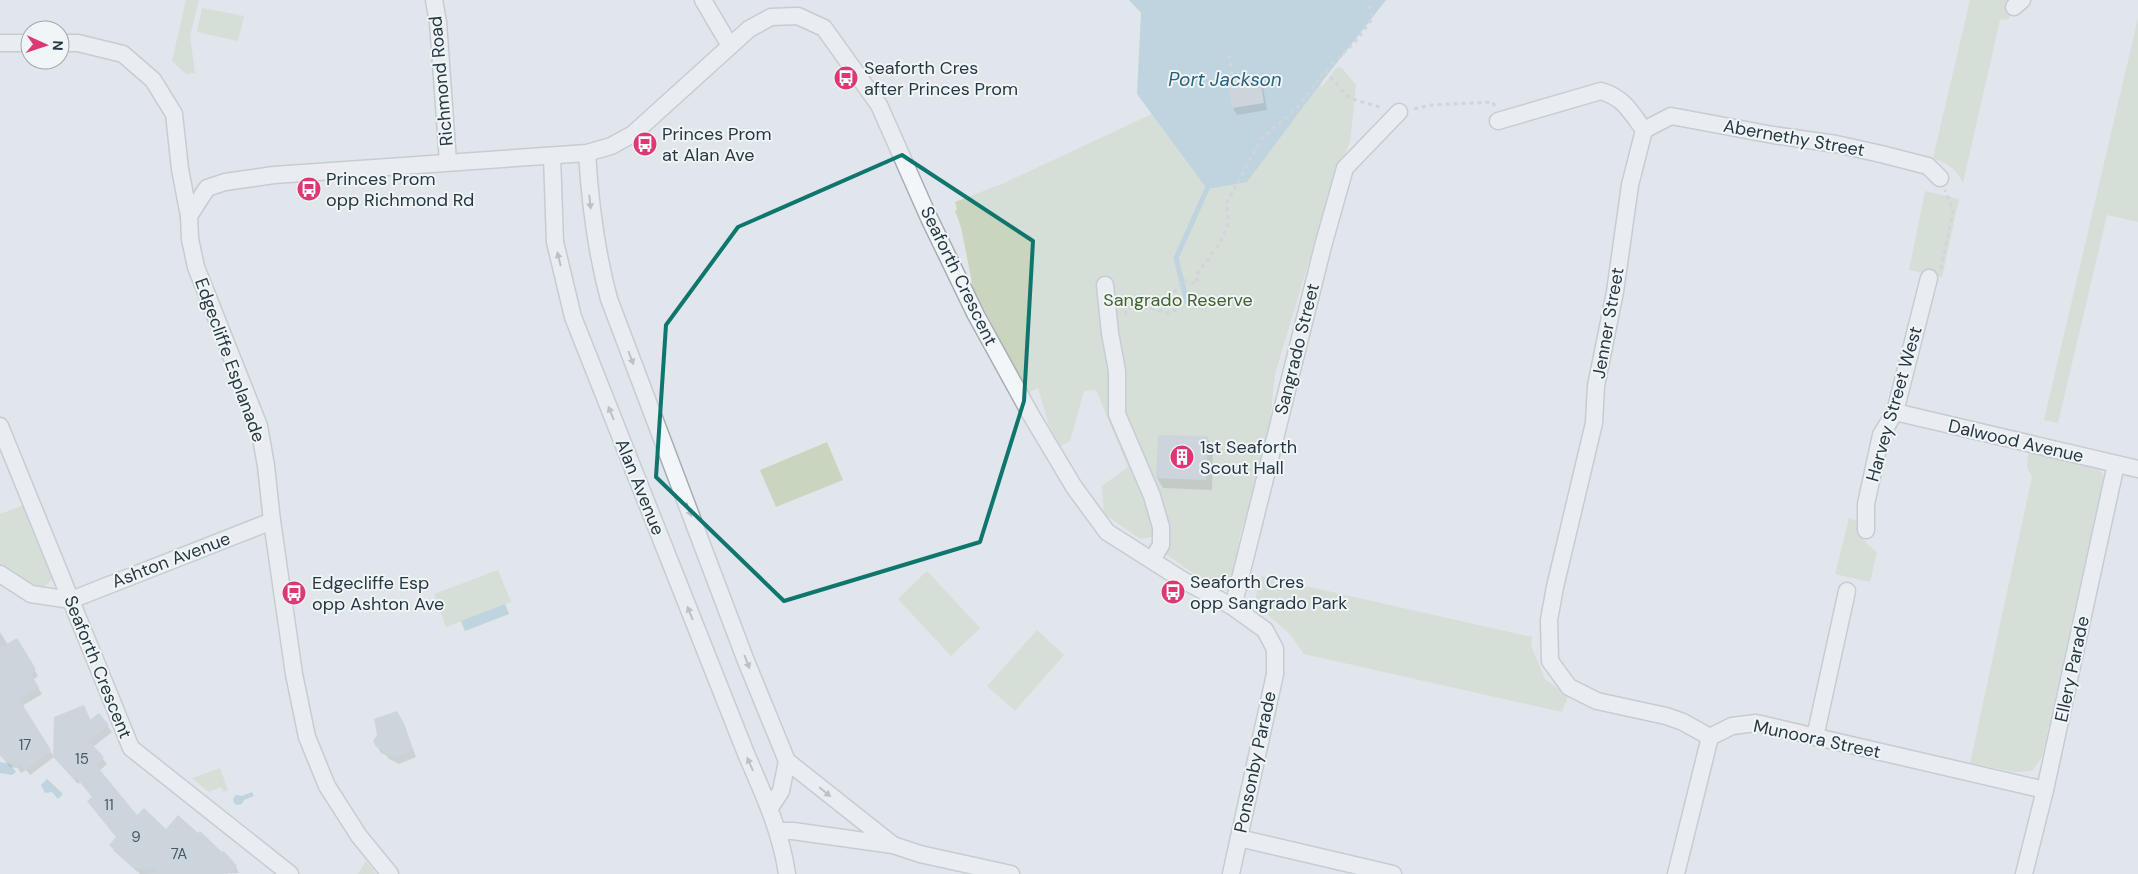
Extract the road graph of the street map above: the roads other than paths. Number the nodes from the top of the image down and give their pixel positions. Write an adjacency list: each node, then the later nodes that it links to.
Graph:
1 (434, 0): 12 (street, Richmond Road)
2 (703, 0): 6 (street)
3 (0, 41): 4 (street)
4 (20, 42)
5 (70, 43): 14 (street, Edgecliffe Esplanade)
6 (730, 46): 10 (street, Seaforth Crescent); 23 (street, Seaforth Crescent)
7 (1399, 112): 27 (street, Sangrado Street)
8 (1498, 121): 9 (street)
9 (1644, 130): 13 (street, Abernethy Street); 28 (street, Jenner Street)
10 (587, 153): 11 (street, Seaforth Crescent); 30 (street, Alan Avenue, one-way to 30)
11 (552, 156): 12 (street, Seaforth Crescent); 32 (street, Alan Avenue, one-way to 11)
12 (448, 162): 14 (street, Seaforth Crescent)
13 (1940, 178)
14 (189, 216): 21 (street, Edgecliffe Esplanade)
15 (1929, 278): 17 (street, Harvey Street West)
16 (1105, 285): 23 (street)
17 (1895, 412): 19 (street, Dalwood Avenue); 22 (street, Harvey Street West)
18 (0, 426): 26 (street, Seaforth Crescent)
19 (2116, 464): 20 (street, Dalwood Avenue); 31 (street, Ellery Parade)
20 (2138, 469)
21 (272, 521): 26 (street, Ashton Avenue); 37 (street, Edgecliffe Esplanade)
22 (1866, 530)
23 (1152, 560): 27 (street, Seaforth Crescent)
24 (0, 574): 26 (street)
25 (1847, 591): 29 (street)
26 (71, 600): 36 (street, Seaforth Crescent)
27 (1233, 607): 34 (street, Ponsonby Parade)
28 (1710, 737): 29 (street, Munoora Street); 42 (street)
29 (1815, 737): 31 (street, Munoora Street)
30 (787, 761): 32 (street); 35 (street, Alan Avenue, one-way to 35)
31 (2045, 790): 43 (street, Ellery Parade)
32 (770, 808): 33 (street, Alan Avenue)
33 (778, 831): 35 (street); 38 (street, Alan Avenue)
34 (1238, 838): 40 (street, Ponsonby Parade); 41 (street)
35 (893, 846): 39 (street)
36 (290, 874)
37 (390, 874)
38 (787, 874)
39 (1011, 874)
40 (1230, 874)
41 (1393, 874)
42 (1676, 874)
43 (2024, 874)

